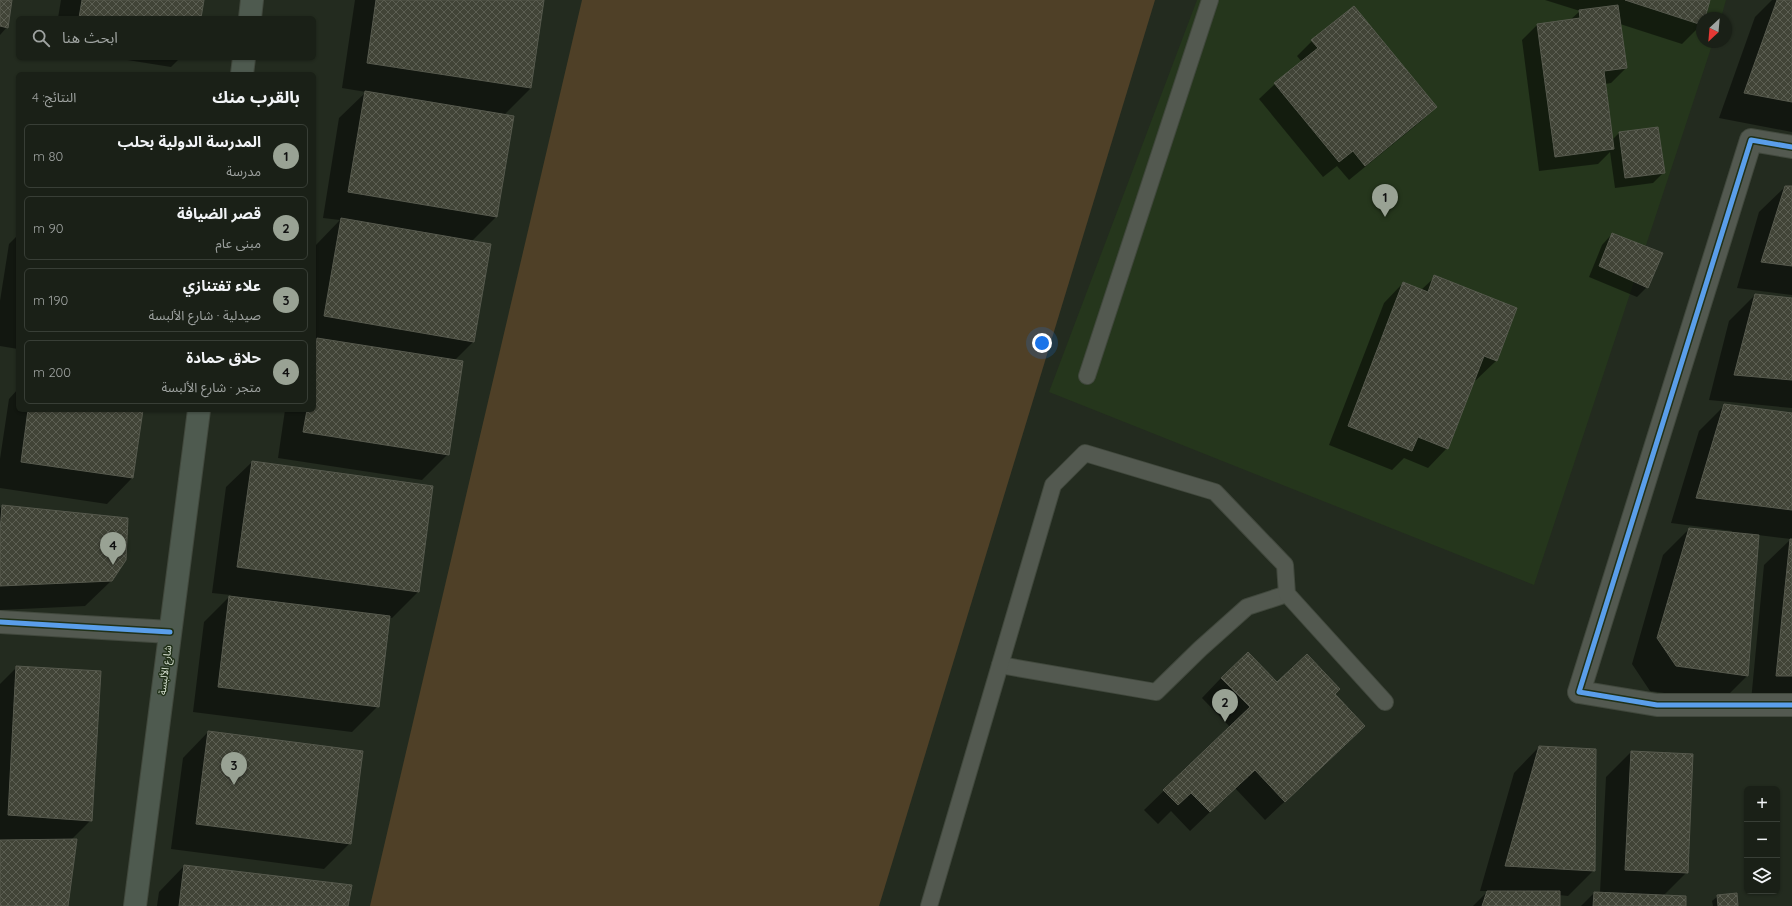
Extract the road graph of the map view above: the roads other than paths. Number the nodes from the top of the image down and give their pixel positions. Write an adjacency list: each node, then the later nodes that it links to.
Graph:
1 (252, 0): 3 (main road)
2 (1210, 0): 7 (lane)
3 (250, 16)
4 (244, 60): 5 (main road)
5 (242, 72)
6 (1792, 147): 14 (street)
7 (1086, 376)
8 (199, 412): 11 (main road, شارع الألبسة)
9 (1287, 594): 12 (lane); 12 (lane); 13 (lane)
10 (0, 622): 11 (street)
11 (170, 632): 15 (main road, شارع الألبسة)
12 (1000, 665): 16 (lane)
13 (1385, 702)
14 (1792, 705)
15 (135, 906)
16 (929, 906)

